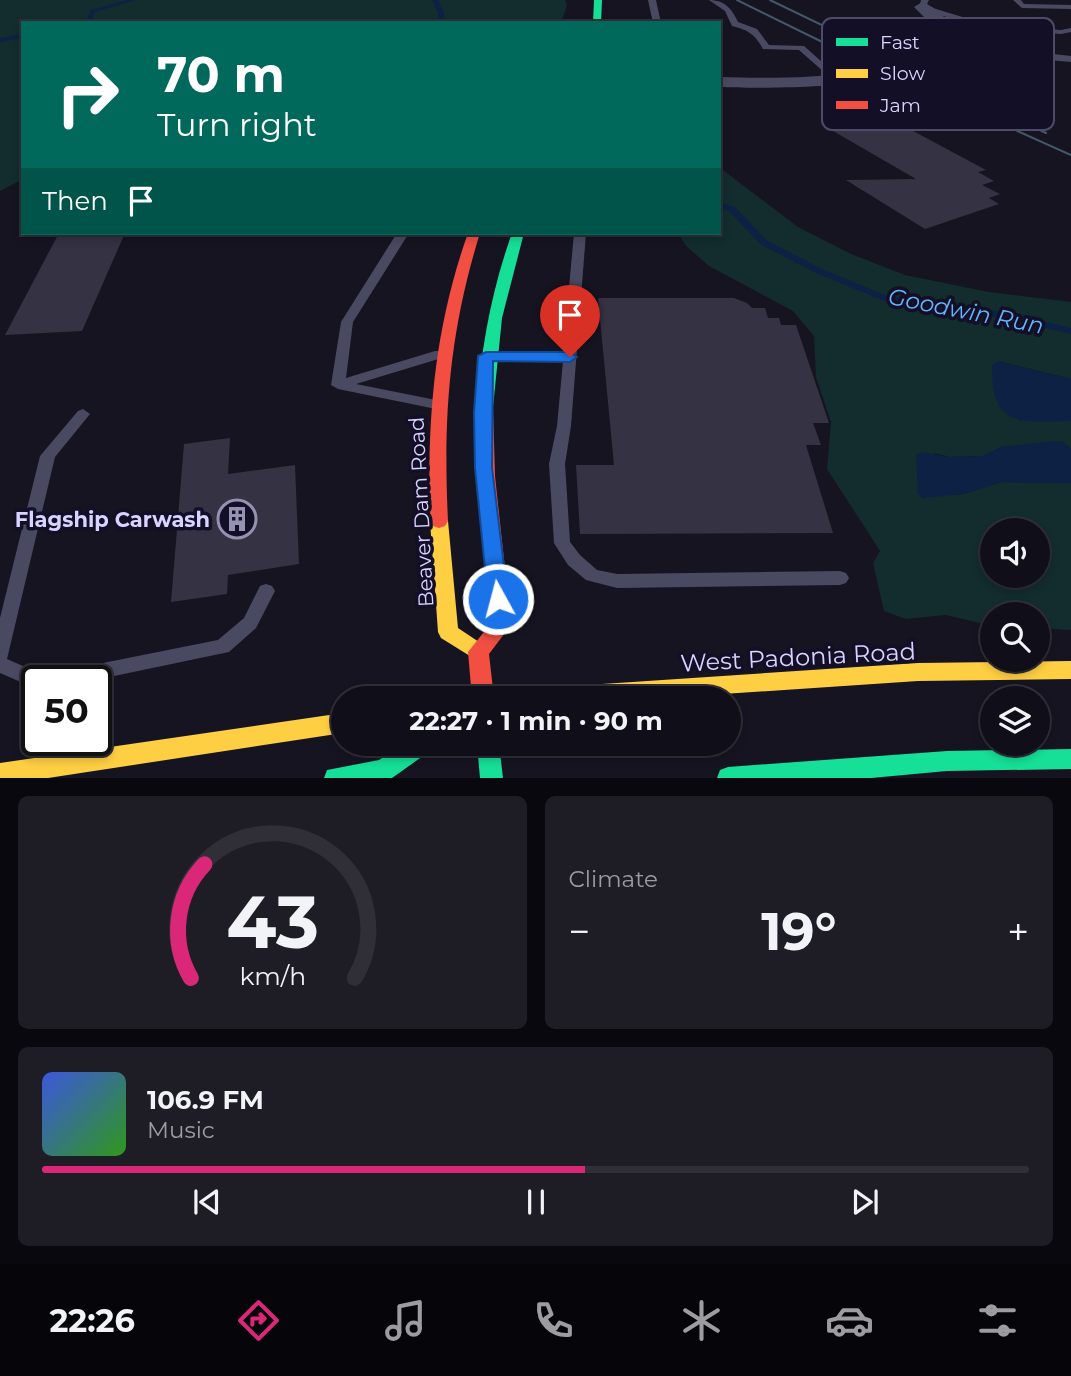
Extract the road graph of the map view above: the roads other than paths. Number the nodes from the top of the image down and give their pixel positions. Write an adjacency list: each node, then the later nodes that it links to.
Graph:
1 (598, 0): 9 (main road)
2 (652, 0): 10 (lane)
3 (713, 0): 11 (lane)
4 (1017, 0): 6 (lane)
5 (924, 4): 7 (street); 8 (lane)
6 (1071, 7)
7 (937, 18)
8 (963, 18)
9 (597, 21)
10 (657, 21)
11 (822, 66)
12 (822, 79): 13 (street)
13 (721, 82)
14 (402, 235): 21 (lane)
15 (473, 235): 18 (main road, Beaver Dam Road)
16 (517, 235): 19 (main road)
17 (580, 235): 20 (lane)
18 (442, 354): 21 (lane); 22 (main road, Beaver Dam Road)
19 (486, 356): 20 (lane); 26 (main road)
20 (570, 357): 24 (lane)
21 (338, 385): 22 (lane)
22 (436, 404): 26 (main road, Beaver Dam Road)
23 (83, 414): 27 (lane)
24 (840, 578)
25 (266, 591): 29 (lane)
26 (478, 652): 32 (main road)
27 (0, 656)
28 (0, 664): 31 (lane)
29 (112, 669)
30 (1071, 670): 33 (main road, West Padonia Road)
31 (21, 674)
32 (482, 686)
33 (707, 686)
34 (331, 725): 38 (main road)
35 (404, 756): 39 (main road)
36 (489, 756): 40 (main road)
37 (1071, 759): 41 (main road)
38 (0, 774)
39 (335, 778)
40 (492, 778)
41 (728, 778)

